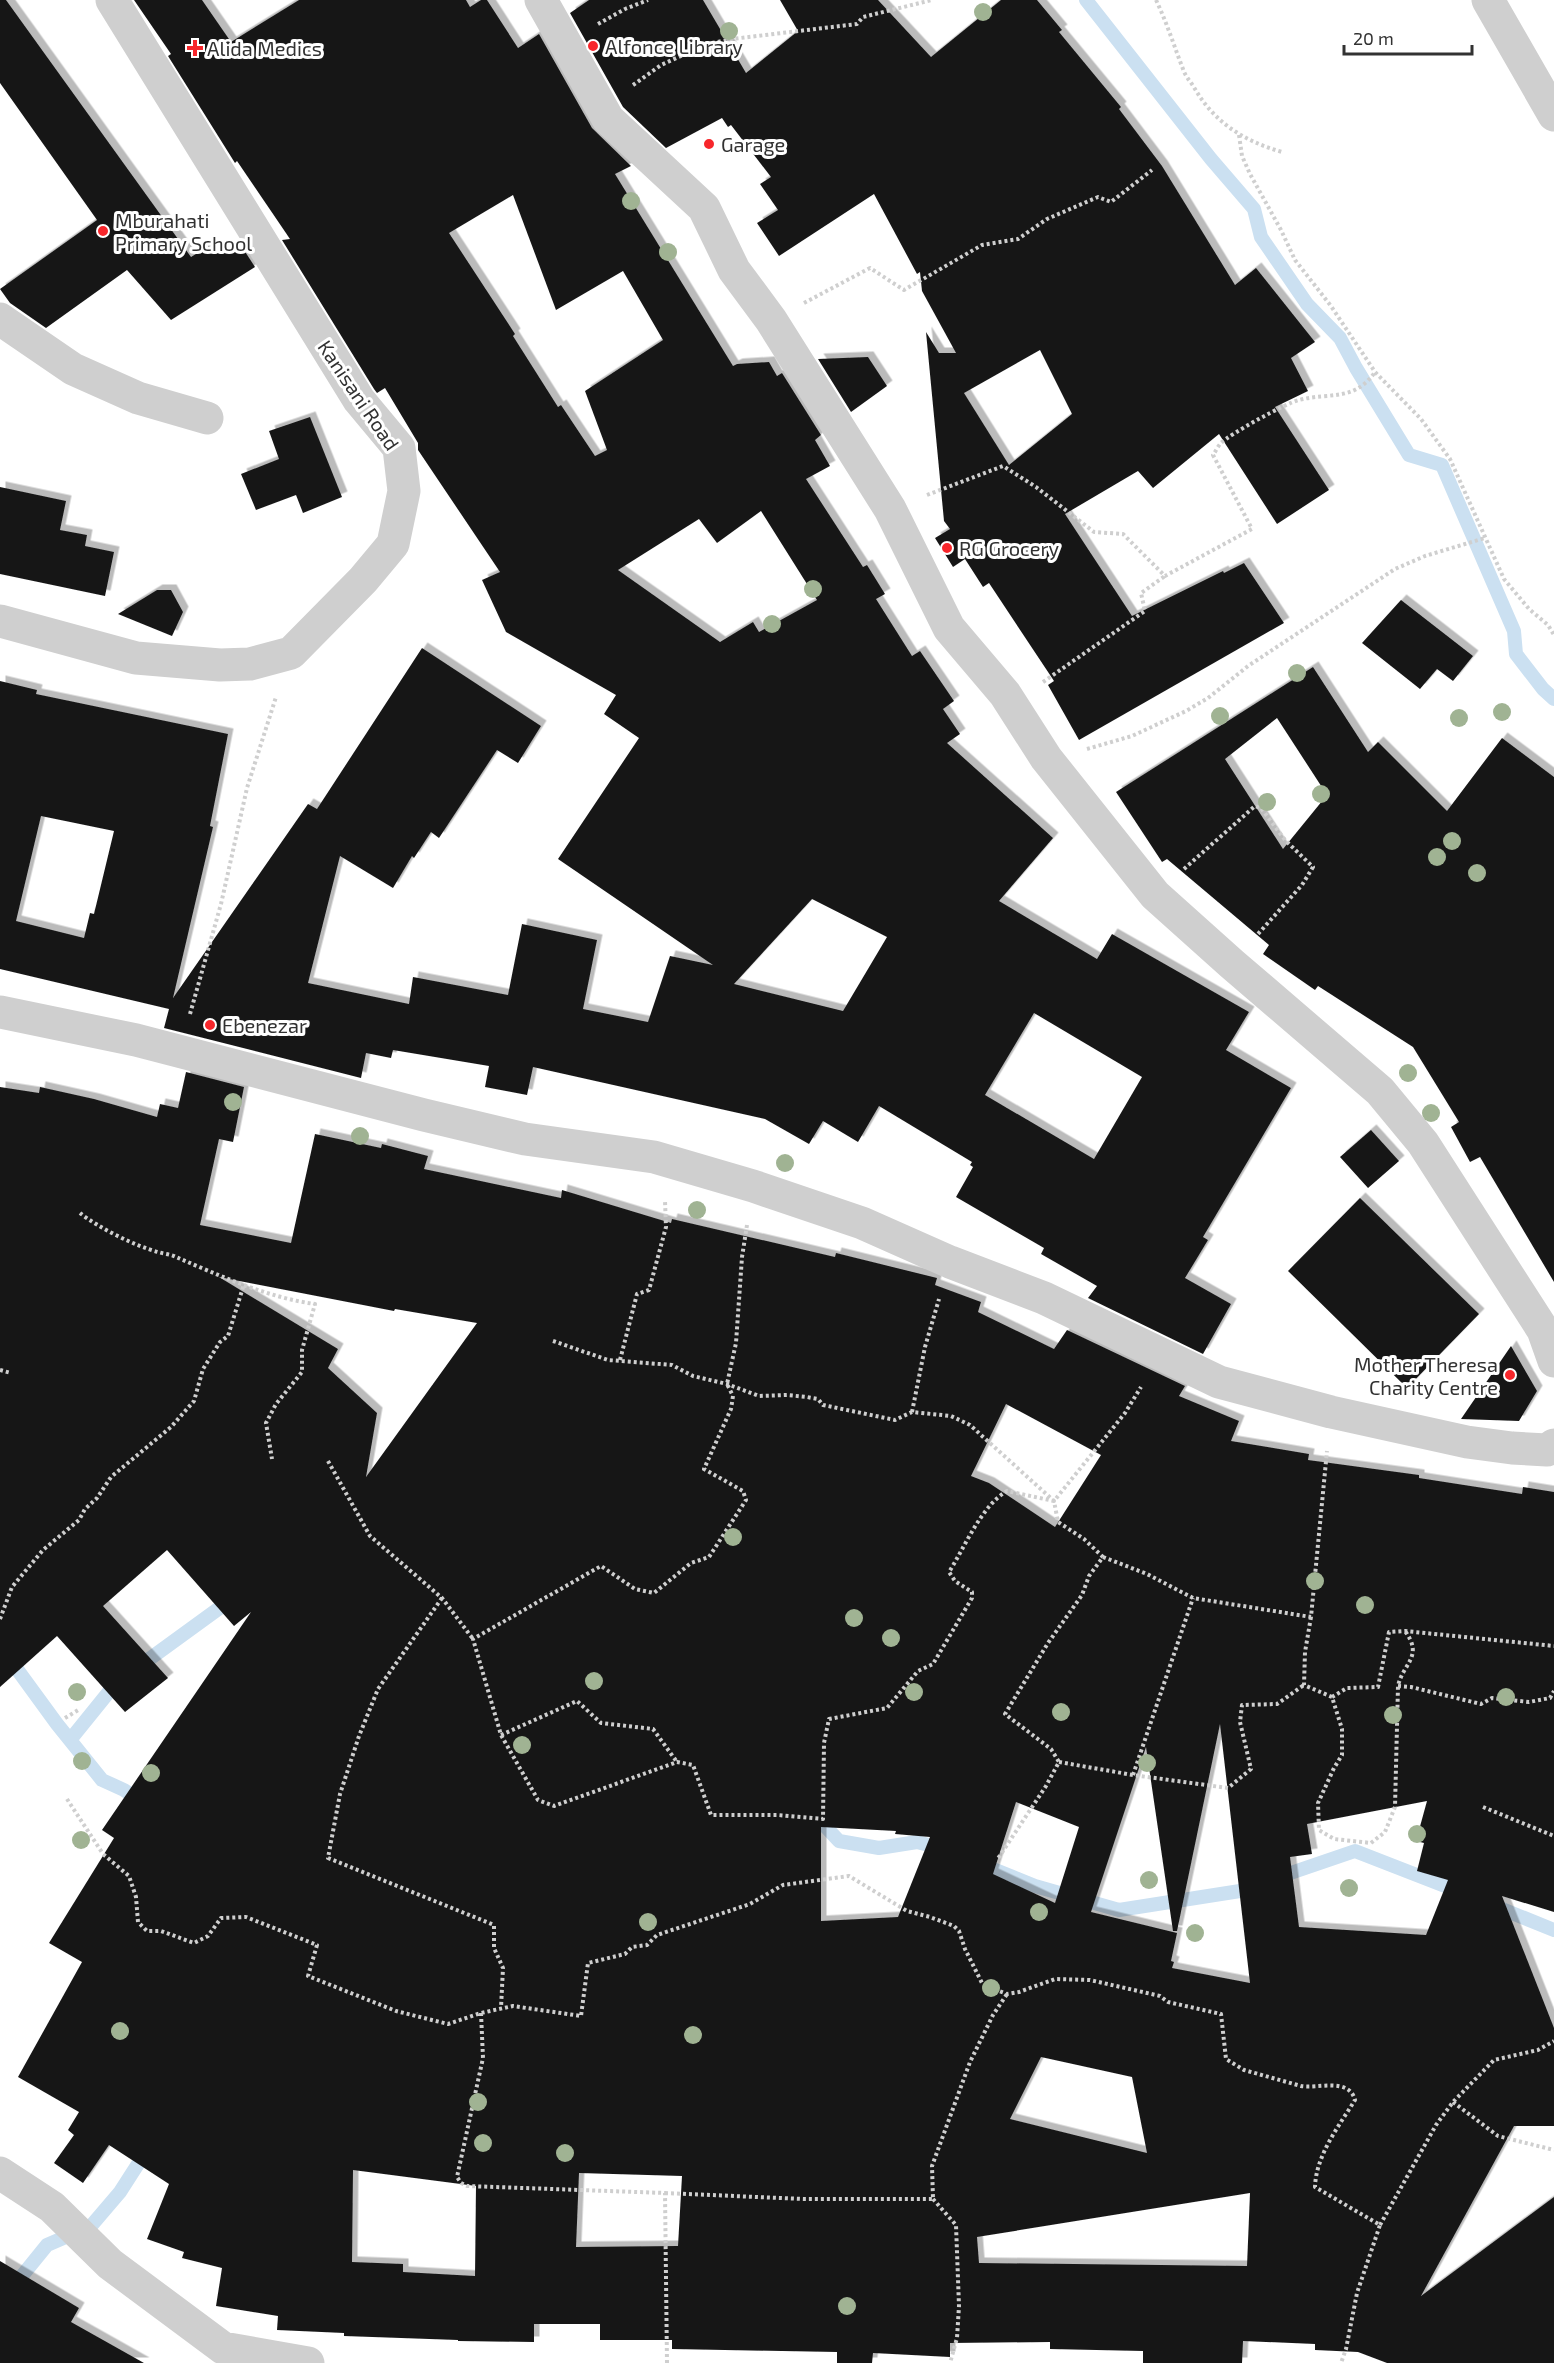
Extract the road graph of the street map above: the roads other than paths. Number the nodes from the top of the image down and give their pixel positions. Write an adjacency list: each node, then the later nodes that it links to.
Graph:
1 (112, 0): 7 (street, Kanisani Road)
2 (541, 0): 9 (street)
3 (1488, 0): 4 (street)
4 (1554, 115)
5 (0, 320): 6 (street)
6 (207, 418)
7 (0, 621)
8 (0, 1012): 10 (street)
9 (1554, 1361)
10 (1554, 1445)
11 (0, 2172): 12 (street)
12 (219, 2355): 13 (street)
13 (308, 2363)

